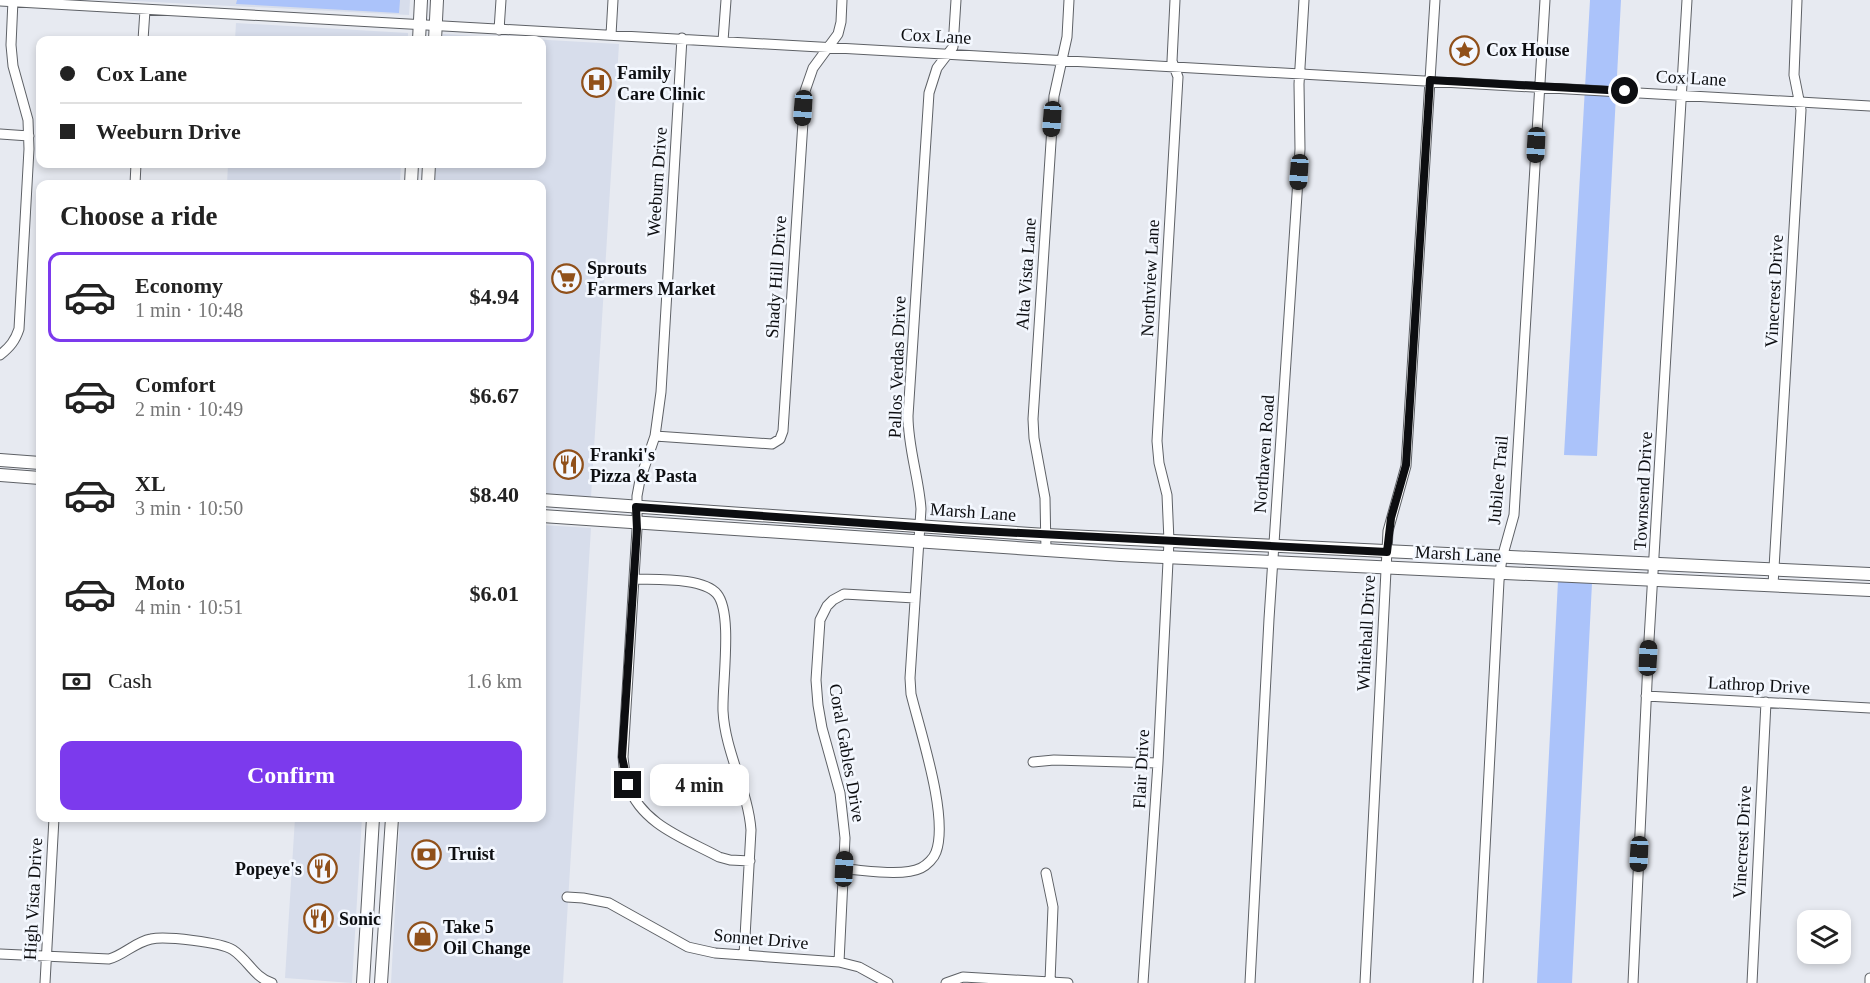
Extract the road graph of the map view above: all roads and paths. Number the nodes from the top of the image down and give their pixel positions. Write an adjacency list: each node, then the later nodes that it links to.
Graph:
1 (421, 0): 18 (main road)
2 (437, 0): 19 (main road)
3 (501, 0): 20 (street)
4 (613, 0): 21 (street)
5 (726, 0): 26 (street)
6 (843, 0): 27 (street, Shady Hill Drive)
7 (956, 0): 28 (street, Pallos Verdas Drive)
8 (1069, 0): 29 (street, Alta Vista Lane)
9 (1175, 0): 30 (street, Northview Lane)
10 (1304, 0): 31 (street, Northaven Road)
11 (1435, 0): 32 (street, Whitehall Drive)
12 (1545, 0): 33 (street, Jubilee Trail)
13 (1687, 0): 34 (street, Townsend Drive)
14 (1797, 0): 35 (street, Vinecrest Drive)
15 (13, 1): 16 (street, Cox Lane); 17 (street, Cox Lane); 38 (street)
16 (0, 2)
17 (145, 10): 18 (street, Cox Lane); 22 (street)
18 (420, 25): 19 (street, Cox Lane); 23 (main road)
19 (436, 26): 20 (street, Cox Lane); 24 (main road)
20 (499, 30): 21 (street, Cox Lane)
21 (611, 34): 25 (street, Cox Lane)
22 (143, 36)
23 (419, 36)
24 (435, 36)
25 (682, 38): 26 (street, Cox Lane); 40 (street, Weeburn Drive)
26 (723, 41): 27 (street, Cox Lane)
27 (829, 47): 28 (street, Cox Lane); 40 (street, Shady Hill Drive)
28 (947, 53): 29 (street, Cox Lane); 49 (street, Pallos Verdas Drive)
29 (1062, 60): 30 (street, Cox Lane); 50 (street, Alta Vista Lane)
30 (1174, 66): 31 (street, Cox Lane); 51 (street, Northview Lane)
31 (1300, 74): 32 (street, Cox Lane); 53 (street, Northaven Road)
32 (1430, 80): 33 (street, Cox Lane); 55 (street, Whitehall Drive)
33 (1539, 86): 34 (street, Cox Lane); 57 (street, Jubilee Trail)
34 (1682, 94): 35 (street, Cox Lane); 59 (street, Townsend Drive)
35 (1800, 101): 36 (street, Cox Lane); 61 (street, Vinecrest Drive)
36 (1870, 106)
37 (0, 134): 38 (street)
38 (29, 136): 39 (street)
39 (0, 355)
40 (655, 436): 46 (street, Weeburn Drive)
41 (0, 460): 42 (main road)
42 (36, 463)
43 (0, 475): 44 (main road)
44 (36, 478)
45 (546, 500): 46 (main road, Marsh Lane)
46 (636, 507): 48 (street, Weeburn Drive); 49 (main road, Marsh Lane)
47 (546, 516): 48 (main road, Marsh Lane)
48 (637, 523): 52 (main road, Marsh Lane); 64 (street, Weeburn Drive)
49 (920, 527): 50 (main road, Marsh Lane); 52 (street, Pallos Verdas Drive)
50 (1046, 535): 51 (main road, Marsh Lane); 54 (street, Alta Vista Lane)
51 (1169, 541): 53 (main road, Marsh Lane); 56 (street, Northview Lane)
52 (919, 542): 54 (main road, Marsh Lane); 68 (street, Pallos Verdas Drive)
53 (1274, 546): 55 (main road, Marsh Lane); 58 (street, Northaven Road)
54 (1046, 551): 56 (main road, Marsh Lane)
55 (1387, 552): 57 (main road, Marsh Lane); 60 (street, Whitehall Drive)
56 (1168, 557): 58 (main road, Marsh Lane); 73 (street, Flair Drive)
57 (1502, 558): 59 (main road, Marsh Lane); 62 (street, Jubilee Trail)
58 (1273, 562): 60 (main road, Marsh Lane); 97 (street, Northaven Road)
59 (1655, 565): 61 (main road, Marsh Lane); 65 (street, Townsend Drive)
60 (1386, 568): 62 (main road, Marsh Lane); 98 (street, Whitehall Drive)
61 (1774, 570): 63 (main road, Marsh Lane); 66 (street, Vinecrest Drive)
62 (1500, 574): 65 (main road, Marsh Lane); 99 (street, Jubilee Trail)
63 (1870, 574)
64 (634, 579): 77 (street, Weeburn Drive); 77 (street)
65 (1653, 580): 66 (main road, Marsh Lane); 69 (street, Townsend Drive)
66 (1773, 585): 67 (main road, Marsh Lane)
67 (1870, 590)
68 (915, 598): 78 (street, Pallos Verdas Drive); 78 (street, Coral Gables Drive)
69 (1646, 696): 70 (street, Lathrop Drive); 100 (street, Townsend Drive)
70 (1766, 702): 71 (street, Lathrop Drive); 101 (street, Vinecrest Drive)
71 (1870, 708)
72 (1033, 762): 73 (street)
73 (1158, 763): 96 (street, Flair Drive)
74 (54, 822): 85 (street, High Vista Drive)
75 (373, 822): 80 (main road)
76 (392, 822): 81 (main road)
77 (750, 861): 84 (street)
78 (844, 869): 86 (street, Coral Gables Drive)
79 (1046, 873): 88 (street)
80 (369, 886): 81 (main road); 91 (main road)
81 (387, 887): 92 (main road)
82 (567, 897): 84 (street, Sonnet Drive)
83 (0, 954): 85 (street)
84 (744, 955): 86 (street, Sonnet Drive)
85 (46, 957): 89 (street, High Vista Drive); 90 (street)
86 (839, 962): 93 (street, Sonnet Drive)
87 (1870, 978): 102 (street)
88 (1050, 981): 94 (street); 95 (street)
89 (45, 983)
90 (272, 983)
91 (363, 983)
92 (381, 983)
93 (888, 983)
94 (946, 983)
95 (1068, 983)
96 (1143, 983)
97 (1250, 983)
98 (1365, 983)
99 (1478, 983)
100 (1633, 983)
101 (1752, 983)
102 (1870, 983)

